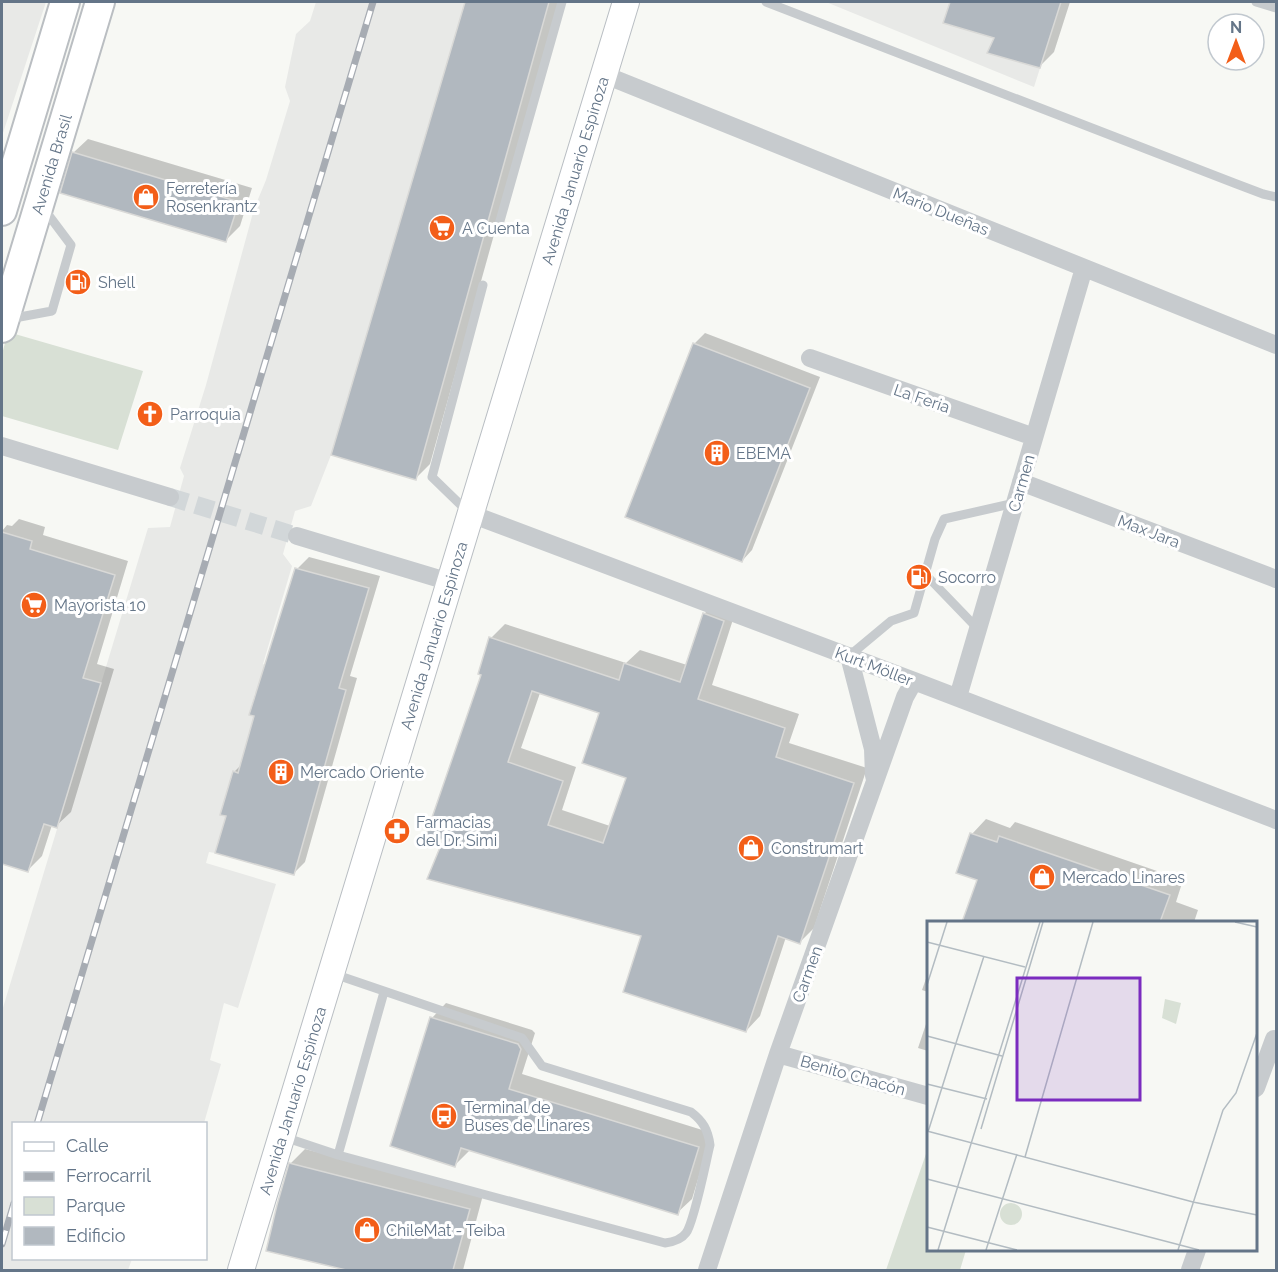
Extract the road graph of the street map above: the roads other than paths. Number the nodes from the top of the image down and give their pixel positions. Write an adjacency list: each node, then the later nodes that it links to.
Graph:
1 (65, 2): 11 (main road, Avenida Brasil)
2 (100, 2): 10 (main road, Avenida Brasil)
3 (562, 2): 12 (lane)
4 (626, 2): 8 (main road, Avenida Januario Espinoza)
5 (766, 2): 9 (lane)
6 (1256, 2): 7 (lane)
7 (1276, 8)
8 (605, 75): 13 (street, Mario Dueñas); 23 (main road, Avenida Januario Espinoza)
9 (1276, 196)
10 (39, 202): 15 (main road, Avenida Brasil); 15 (lane)
11 (2, 211)
12 (498, 228)
13 (1084, 268): 16 (street, Mario Dueñas); 18 (street, Carmen)
14 (483, 285): 23 (lane)
15 (3, 324)
16 (1276, 345)
17 (810, 358): 18 (street, La Feria)
18 (1034, 437): 20 (street, Carmen)
19 (2, 446): 21 (street)
20 (1021, 482): 22 (street, Carmen); 26 (street, Max Jara)
21 (170, 497)
22 (1015, 503): 25 (lane); 28 (street, Carmen)
23 (471, 514): 27 (main road, Avenida Januario Espinoza); 29 (street, Kurt Möller)
24 (297, 536): 27 (street)
25 (926, 574): 28 (lane); 29 (lane)
26 (1276, 579)
27 (450, 582): 34 (main road, Avenida Januario Espinoza)
28 (978, 629): 31 (street, Carmen)
29 (849, 656): 30 (street, Kurt Möller); 32 (street)
30 (914, 681): 31 (street, Kurt Möller); 32 (street, Carmen)
31 (958, 697): 33 (street, Kurt Möller)
32 (875, 787): 37 (street, Carmen)
33 (1276, 820)
34 (331, 973): 35 (lane); 40 (main road, Avenida Januario Espinoza)
35 (384, 992): 41 (lane); 41 (lane)
36 (1274, 1039): 38 (street)
37 (778, 1054): 39 (street, Benito Chacón); 44 (street, Carmen)
38 (1257, 1085)
39 (927, 1096)
40 (282, 1136): 41 (lane); 43 (main road, Avenida Januario Espinoza)
41 (338, 1155)
42 (1197, 1251): 45 (street)
43 (241, 1270)
44 (707, 1270)
45 (1190, 1270)

